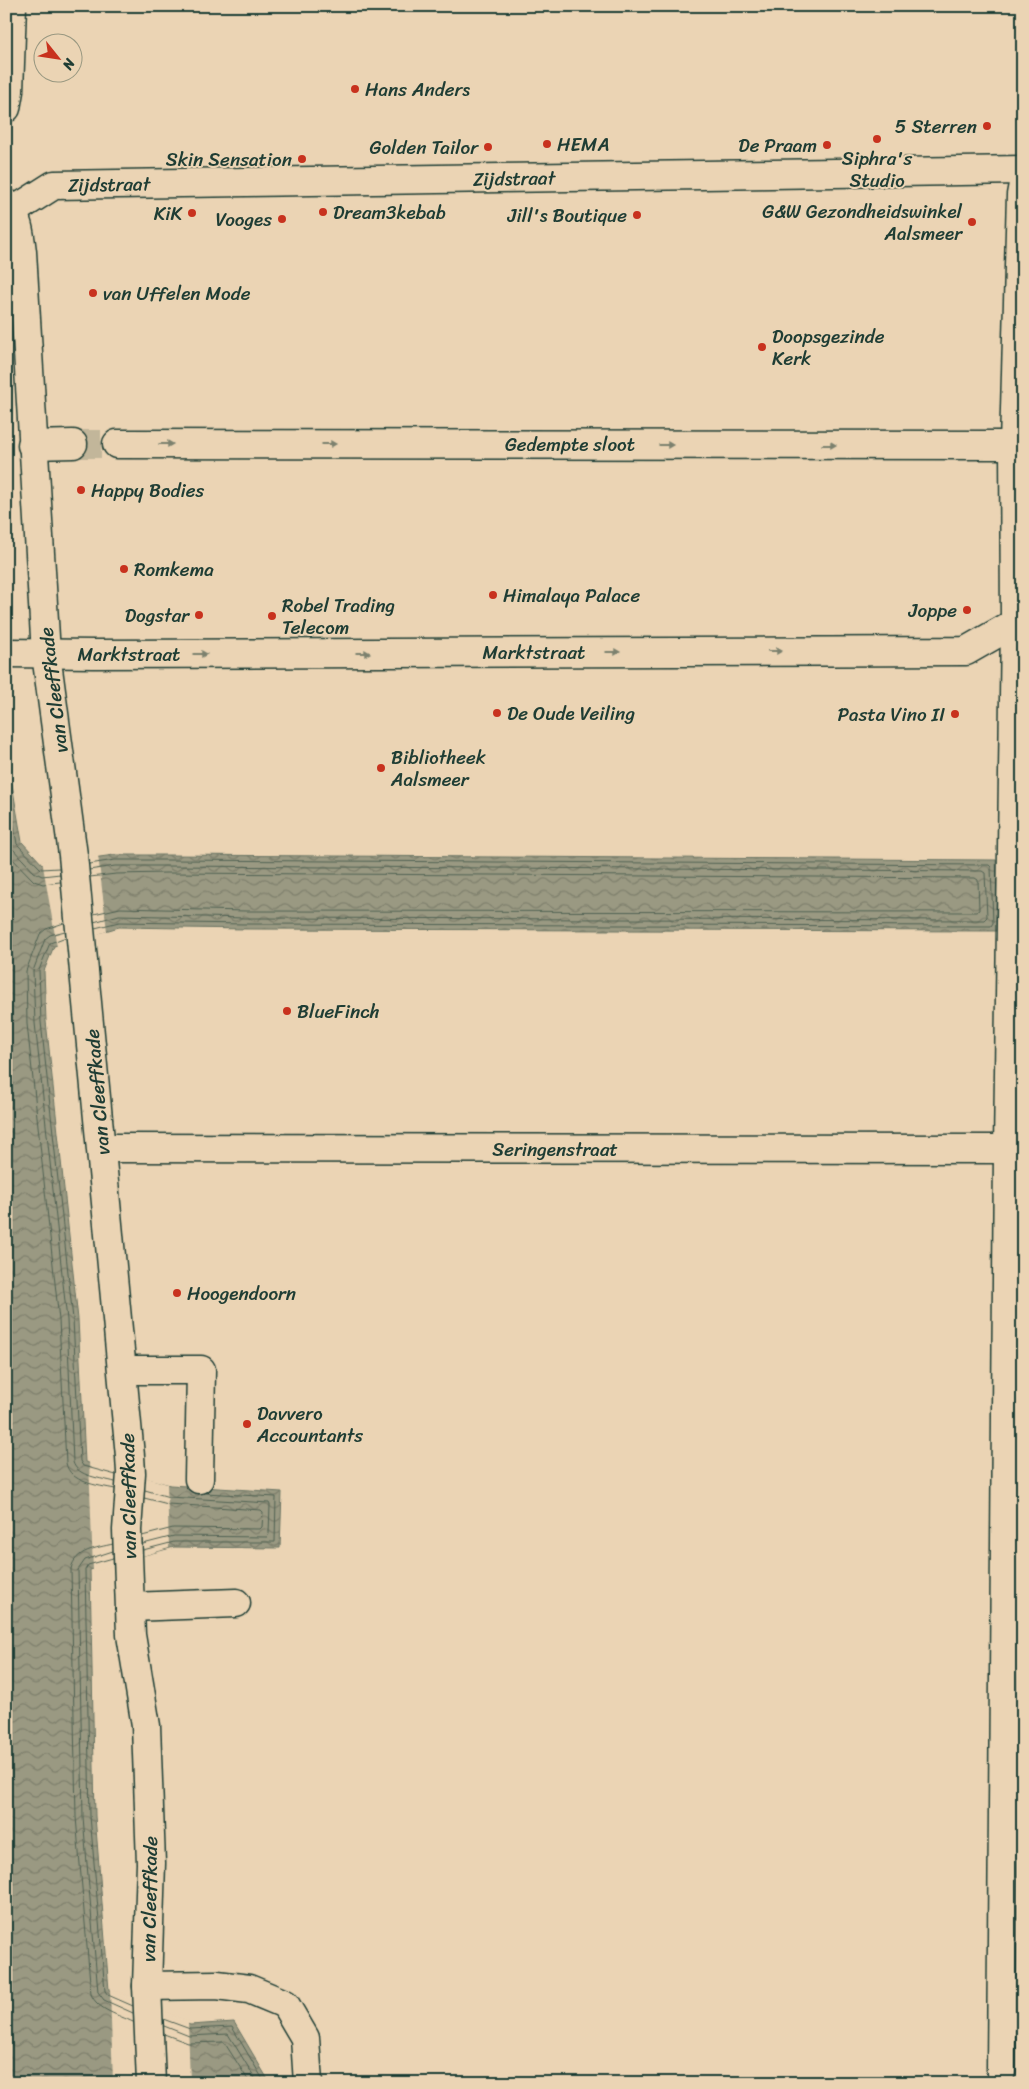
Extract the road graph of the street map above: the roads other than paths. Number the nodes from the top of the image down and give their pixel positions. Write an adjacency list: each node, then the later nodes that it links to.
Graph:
1 (12, 6): 2 (street)
2 (6, 108)
3 (1023, 170): 5 (street, Zijdstraat)
4 (1023, 184): 9 (street)
5 (10, 207): 8 (street, van Cleeffkade)
6 (73, 444): 8 (street)
7 (117, 444): 9 (street, Gedempte sloot, one-way to 9)
8 (32, 445): 12 (street, van Cleeffkade)
9 (1018, 445): 10 (street)
10 (1019, 623): 12 (street, Marktstraat, one-way to 10); 13 (street)
11 (6, 653): 12 (street, Marktstraat)
12 (46, 654): 14 (street, van Cleeffkade)
13 (1017, 912): 15 (street)
14 (102, 1148): 15 (street, Seringenstraat); 17 (street, van Cleeffkade)
15 (1015, 1149): 16 (street)
16 (1015, 1329): 19 (street)
17 (123, 1370): 18 (street); 21 (street, van Cleeffkade)
18 (199, 1479)
19 (1014, 1504): 22 (street)
20 (236, 1603): 21 (street)
21 (130, 1607): 23 (street, van Cleeffkade)
22 (1013, 1718): 24 (street)
23 (148, 1996): 25 (street, van Cleeffkade); 26 (street, van Cleeffkade)
24 (1001, 2072)
25 (151, 2083)
26 (308, 2083)

